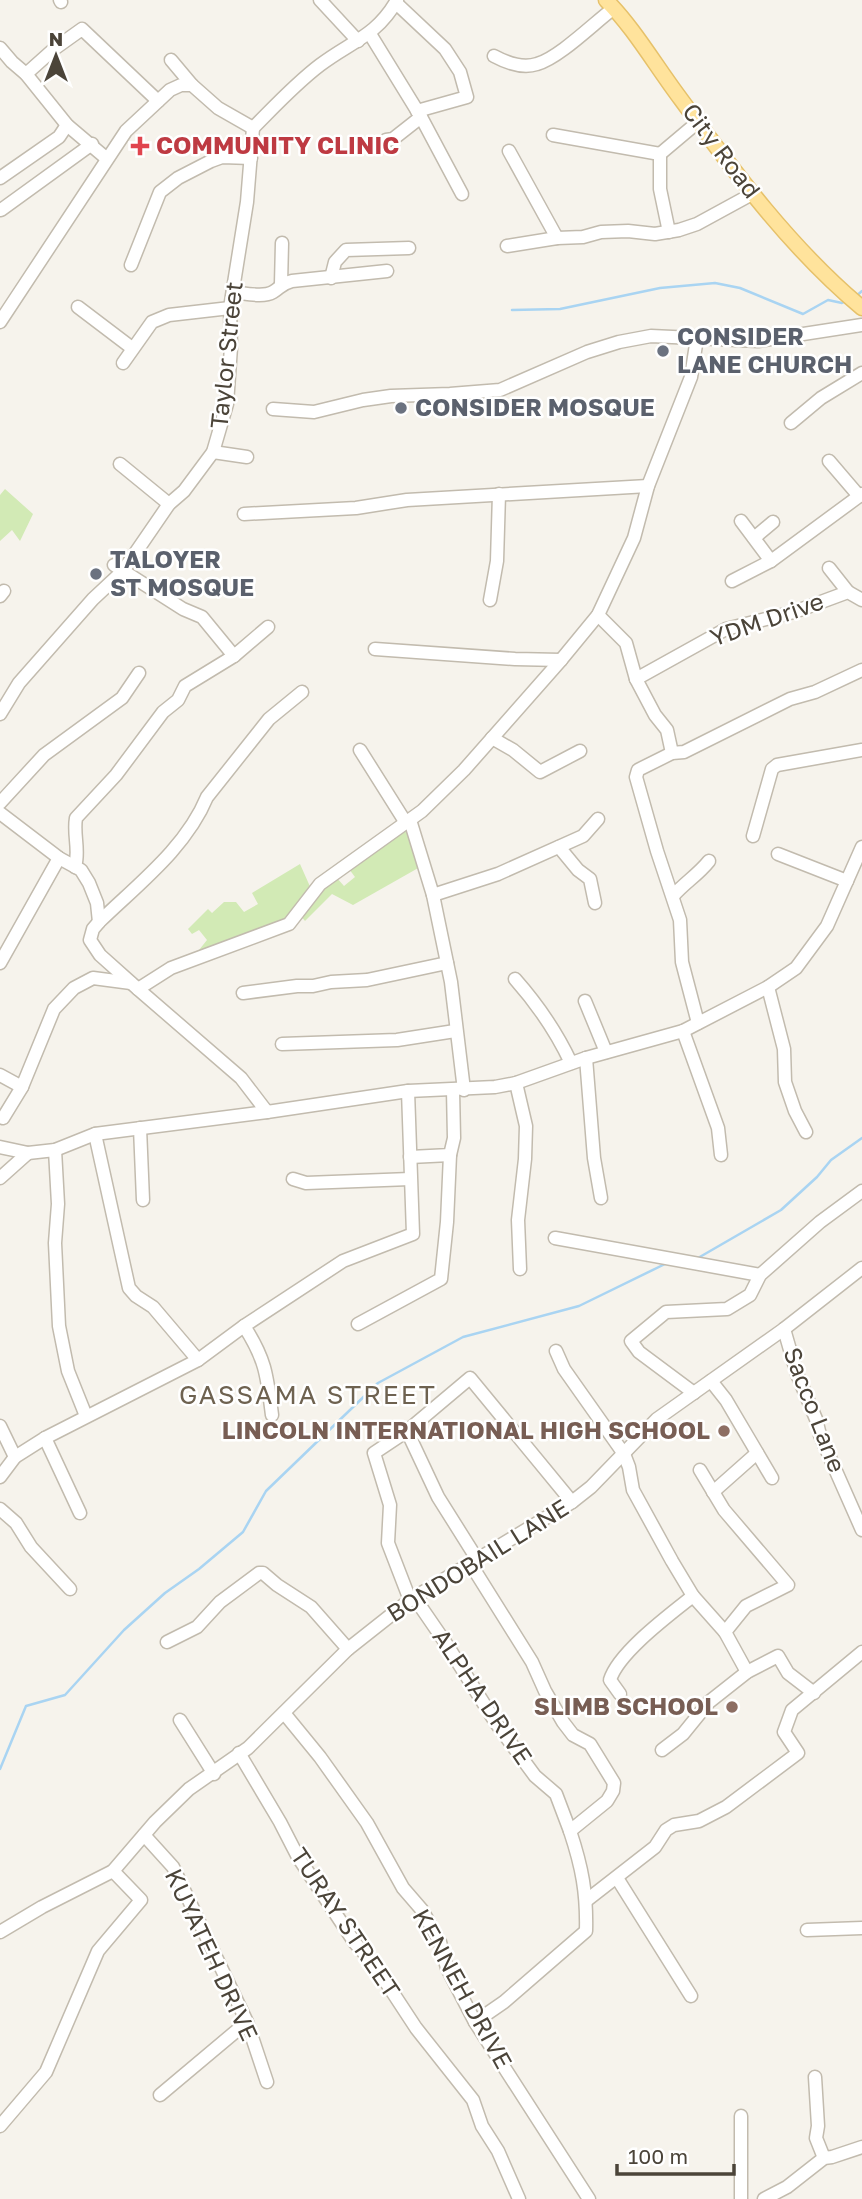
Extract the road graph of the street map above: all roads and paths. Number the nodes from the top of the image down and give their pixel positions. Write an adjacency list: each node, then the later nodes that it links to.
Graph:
1 (320, 0): 5 (street)
2 (397, 2): 4 (street); 12 (street)
3 (610, 4): 7 (street); 13 (main road, City Road)
4 (370, 34): 5 (street); 12 (street)
5 (358, 41): 15 (street)
6 (0, 48): 9 (street)
7 (494, 56)
8 (171, 60): 10 (street)
9 (26, 74): 11 (street); 14 (street)
10 (192, 85): 11 (street); 15 (street)
11 (158, 101): 21 (street)
12 (419, 114): 17 (street); 24 (street)
13 (698, 122): 20 (street); 25 (main road, City Road)
14 (68, 125): 18 (street); 23 (street)
15 (253, 128): 22 (street, Taylor Street)
16 (553, 135): 20 (street)
17 (386, 140)
18 (92, 144): 21 (street); 26 (street)
19 (509, 151): 28 (street)
20 (660, 154): 27 (street)
21 (106, 158): 40 (street)
22 (251, 158): 32 (street); 36 (street, Taylor Street)
23 (0, 178)
24 (462, 194)
25 (752, 194): 27 (street); 38 (main road, City Road)
26 (1, 210)
27 (669, 232): 28 (street)
28 (557, 238): 30 (street)
29 (282, 243): 35 (street)
30 (507, 246)
31 (409, 248): 34 (street)
32 (131, 265)
33 (387, 271): 34 (street)
34 (331, 278): 35 (street)
35 (281, 284): 36 (street)
36 (233, 292): 39 (street, Taylor Street)
37 (78, 307): 43 (street)
38 (861, 307)
39 (230, 309): 43 (street); 48 (street, Taylor Street)
40 (0, 321)
41 (862, 326): 42 (street)
42 (697, 338): 46 (street); 52 (street)
43 (132, 348): 44 (street)
44 (123, 363)
45 (862, 373): 47 (street)
46 (273, 409)
47 (791, 423)
48 (213, 452): 49 (street); 55 (street, Taylor Street)
49 (247, 457)
50 (829, 461): 54 (street)
51 (120, 464): 55 (street)
52 (648, 486): 53 (street); 67 (street)
53 (499, 494): 56 (street); 65 (street)
54 (861, 495): 60 (street)
55 (169, 504): 61 (street, Taylor Street)
56 (244, 514)
57 (741, 521): 59 (street)
58 (773, 522): 59 (street)
59 (754, 538): 60 (street)
60 (774, 559): 63 (street)
61 (118, 568): 70 (street); 76 (street, Taylor Street)
62 (830, 568): 64 (street)
63 (732, 581)
64 (848, 592): 66 (street, YDM Drive); 74 (street, YDM Drive)
65 (490, 600)
66 (862, 600)
67 (598, 615): 71 (street); 74 (street)
68 (268, 627): 70 (street)
69 (375, 649): 71 (street)
70 (234, 656): 92 (street)
71 (561, 660): 77 (street)
72 (862, 670): 81 (street)
73 (139, 673): 82 (street)
74 (636, 679): 81 (street)
75 (302, 692): 97 (street)
76 (0, 714)
77 (492, 738): 80 (street); 85 (street)
78 (360, 750): 85 (street)
79 (862, 750): 86 (street)
80 (580, 751)
81 (672, 753): 95 (street)
82 (0, 803)
83 (0, 813): 90 (street)
84 (598, 819): 87 (street)
85 (408, 822): 94 (street); 101 (street)
86 (753, 836)
87 (559, 847): 94 (street); 96 (street)
88 (862, 847): 93 (street)
89 (778, 854): 93 (street)
90 (59, 858): 92 (street); 99 (street)
91 (709, 862): 95 (street)
92 (75, 867): 97 (street)
93 (847, 881): 102 (street)
94 (433, 895): 98 (street)
95 (673, 896): 105 (street)
96 (596, 903)
97 (99, 922): 101 (street)
98 (447, 962): 103 (street); 106 (street)
99 (0, 963)
100 (515, 979): 111 (street)
101 (135, 986): 114 (street); 117 (street)
102 (768, 987): 105 (street); 120 (street)
103 (243, 993)
104 (585, 1001): 109 (street)
105 (698, 1023): 107 (street)
106 (456, 1031): 108 (street); 115 (street)
107 (683, 1031): 109 (street); 126 (street)
108 (282, 1044)
109 (607, 1052): 110 (street)
110 (586, 1058): 111 (street); 132 (street)
111 (571, 1063): 113 (street)
112 (0, 1075): 114 (street)
113 (516, 1083): 115 (street); 136 (street)
114 (22, 1087): 118 (street)
115 (459, 1090): 116 (street); 125 (street)
116 (408, 1091): 117 (street); 127 (street)
117 (267, 1112): 119 (street)
118 (3, 1118)
119 (139, 1128): 121 (street); 133 (street)
120 (806, 1132)
121 (95, 1134): 123 (street); 142 (street)
122 (0, 1147): 124 (street)
123 (55, 1150): 124 (street); 146 (street)
124 (28, 1153): 128 (street)
125 (450, 1155): 127 (street); 138 (street)
126 (721, 1155)
127 (410, 1157): 130 (street)
128 (0, 1178)
129 (293, 1179): 130 (street)
130 (410, 1179): 139 (street)
131 (862, 1191): 137 (street)
132 (601, 1198)
133 (143, 1200)
134 (555, 1238): 137 (street)
135 (862, 1268): 140 (street, BONDOBAIL LANE)
136 (520, 1269)
137 (760, 1275): 144 (street)
138 (358, 1324)
139 (244, 1326): 142 (street); 145 (street)
140 (784, 1329): 143 (street, BONDOBAIL LANE); 158 (street, Sacco Lane)
141 (556, 1351): 151 (street)
142 (198, 1360): 146 (street)
143 (711, 1381): 144 (street, BONDOBAIL LANE); 150 (street)
144 (694, 1393): 151 (street, BONDOBAIL LANE)
145 (272, 1415)
146 (86, 1416): 149 (street)
147 (0, 1426): 152 (street)
148 (407, 1431): 157 (street); 162 (street); 165 (street, ALPHA DRIVE)
149 (45, 1438): 152 (street); 160 (street)
150 (757, 1453): 155 (street); 156 (street)
151 (624, 1454): 157 (street, BONDOBAIL LANE); 164 (street)
152 (15, 1457): 154 (street)
153 (700, 1470): 156 (street)
154 (0, 1477)
155 (772, 1478)
156 (713, 1492): 166 (street)
157 (572, 1503): 162 (street, BONDOBAIL LANE)
158 (858, 1507): 161 (street, Sacco Lane)
159 (0, 1509): 163 (street)
160 (80, 1513)
161 (862, 1530)
162 (474, 1561): 165 (street, BONDOBAIL LANE); 178 (street)
163 (69, 1589)
164 (693, 1596): 166 (street); 172 (street)
165 (412, 1599): 168 (street, BONDOBAIL LANE); 178 (street, ALPHA DRIVE)
166 (725, 1632): 170 (street)
167 (167, 1642): 168 (street)
168 (348, 1649): 173 (street, BONDOBAIL LANE)
169 (862, 1653): 171 (street)
170 (747, 1672): 171 (street); 175 (street)
171 (814, 1693): 181 (street)
172 (620, 1694)
173 (284, 1713): 176 (street, BONDOBAIL LANE); 188 (street, KENNEH DRIVE)
174 (180, 1720): 177 (street)
175 (662, 1750)
176 (239, 1753): 177 (street, BONDOBAIL LANE); 196 (street, TURAY STREET)
177 (214, 1774): 179 (street, BONDOBAIL LANE)
178 (570, 1831): 182 (street, ALPHA DRIVE)
179 (144, 1835): 180 (street, BONDOBAIL LANE); 187 (street, KUYATEH DRIVE)
180 (113, 1871): 185 (street, BONDOBAIL LANE); 193 (street)
181 (617, 1878): 182 (street); 186 (street)
182 (587, 1900): 188 (street, ALPHA DRIVE)
183 (862, 1928): 184 (street)
184 (807, 1930)
185 (0, 1932)
186 (691, 1996)
187 (247, 2022): 190 (street, KUYATEH DRIVE); 191 (street)
188 (475, 2022): 197 (street, KENNEH DRIVE)
189 (815, 2077): 195 (street)
190 (267, 2081)
191 (160, 2095)
192 (741, 2116): 198 (street)
193 (0, 2126)
194 (862, 2147): 195 (street)
195 (824, 2158): 199 (street)
196 (519, 2199)
197 (589, 2199)
198 (741, 2199)
199 (764, 2199)

